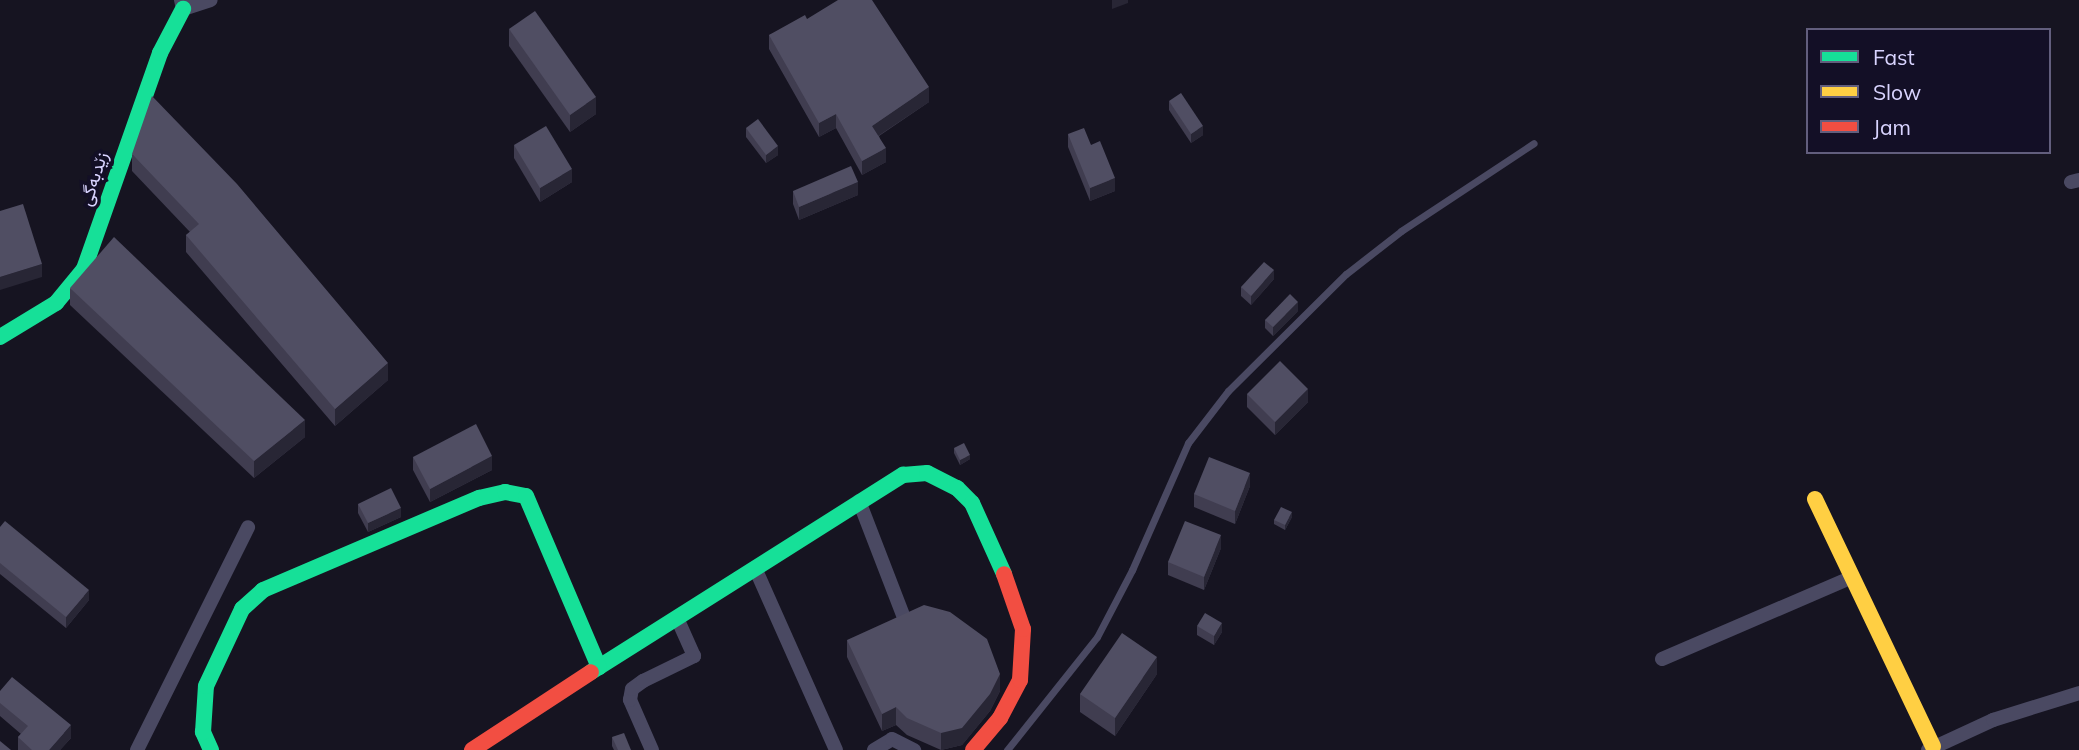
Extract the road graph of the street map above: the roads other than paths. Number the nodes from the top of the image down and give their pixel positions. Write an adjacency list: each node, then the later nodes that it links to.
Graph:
1 (211, 0): 2 (street)
2 (182, 4): 4 (street, زێدبەگی)
3 (1534, 143): 24 (lane)
4 (0, 337)
5 (1815, 499): 9 (street)
6 (859, 501): 8 (street); 11 (street); 23 (street)
7 (248, 527): 16 (street)
8 (755, 568): 10 (street); 20 (street)
9 (1852, 577): 12 (street); 15 (street)
10 (677, 618): 13 (street); 19 (street)
11 (905, 623)
12 (1662, 659)
13 (599, 667): 17 (street); 18 (street)
14 (2079, 693): 15 (street)
15 (1931, 748)
16 (137, 750)
17 (211, 750)
18 (472, 750)
19 (652, 750)
20 (836, 750)
21 (874, 750): 22 (street)
22 (914, 750)
23 (973, 750)
24 (1007, 750)

